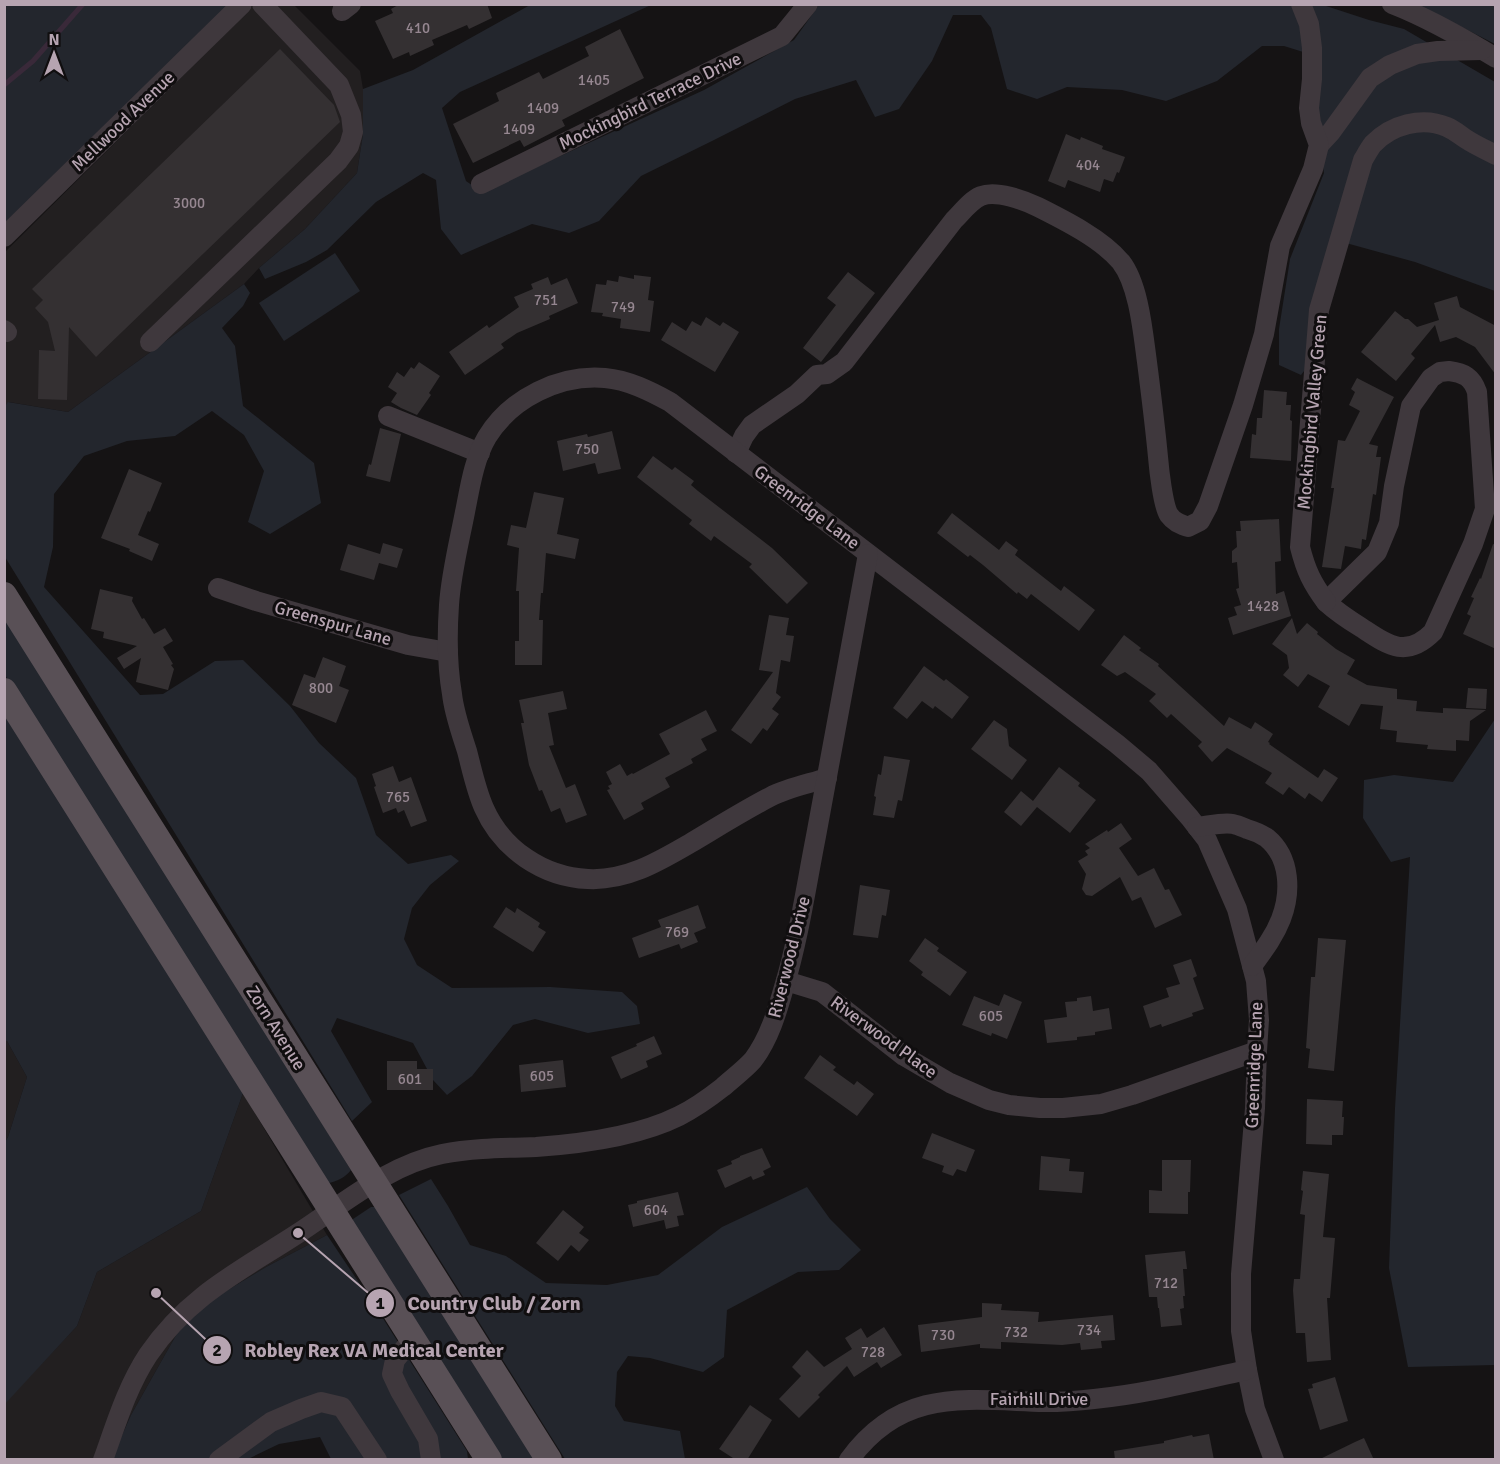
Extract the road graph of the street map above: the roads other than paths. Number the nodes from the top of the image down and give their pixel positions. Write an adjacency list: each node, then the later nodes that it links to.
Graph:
1 (242, 4): 10 (street, Mellwood Avenue)
2 (262, 4): 11 (street)
3 (808, 4): 9 (street, Mockingbird Terrace Drive)
4 (1301, 4): 7 (street)
5 (1392, 4): 6 (street)
6 (1489, 54): 7 (street)
7 (1318, 145): 14 (street)
8 (1496, 155): 18 (street, Mockingbird Valley Green)
9 (481, 184)
10 (4, 237)
11 (150, 342)
12 (388, 416): 13 (street)
13 (480, 453): 14 (street, Greenridge Lane); 19 (street, Greenridge Lane)
14 (736, 453): 15 (street, Greenridge Lane)
15 (868, 554): 21 (street, Riverwood Drive); 22 (street, Greenridge Lane)
16 (218, 588): 19 (street, Greenspur Lane)
17 (4, 595): 26 (main road, Zorn Avenue)
18 (1326, 603): 18 (street, Mockingbird Valley Green)
19 (448, 652): 21 (street, Greenridge Lane)
20 (4, 691): 27 (main road)
21 (827, 778): 24 (street, Riverwood Drive)
22 (1197, 827): 23 (street, Greenridge Lane); 23 (street)
23 (1252, 966): 25 (street, Greenridge Lane)
24 (786, 981): 25 (street, Riverwood Place); 26 (street, Riverwood Drive)
25 (1257, 1051): 29 (street, Greenridge Lane)
26 (374, 1183): 27 (street, Riverwood Drive); 35 (main road, Zorn Avenue)
27 (333, 1210): 28 (main road); 30 (street, Riverwood Drive)
28 (413, 1338): 33 (street); 34 (main road)
29 (1247, 1370): 36 (street, Fairhill Drive); 37 (street, Greenridge Lane)
30 (104, 1460)
31 (219, 1460): 32 (street)
32 (377, 1460)
33 (431, 1460)
34 (489, 1460)
35 (549, 1460)
36 (849, 1460)
37 (1274, 1460)

